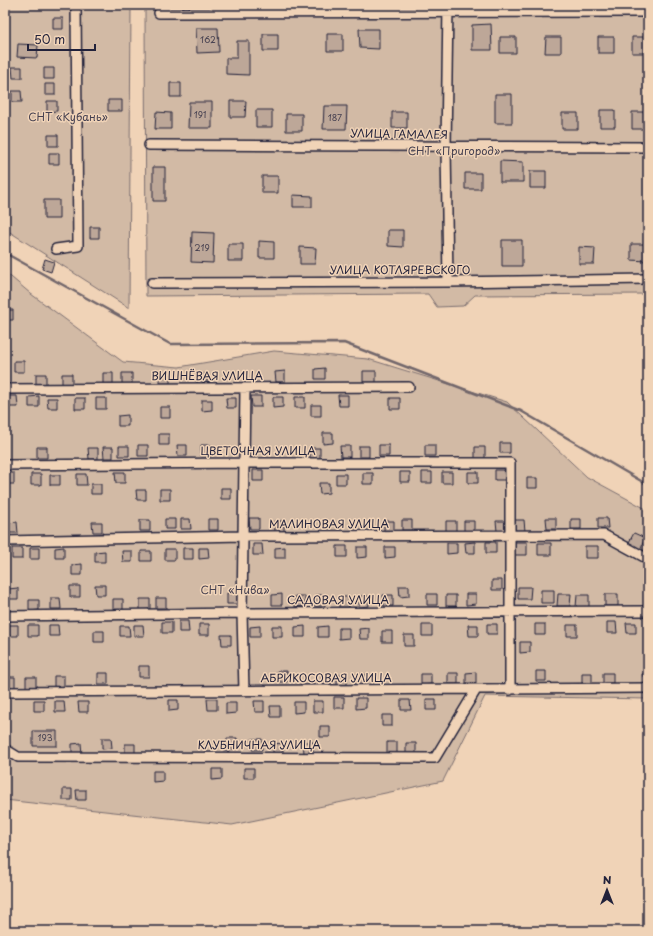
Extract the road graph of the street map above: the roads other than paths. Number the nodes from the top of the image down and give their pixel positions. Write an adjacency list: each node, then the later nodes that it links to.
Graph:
1 (76, 5): 8 (street)
2 (448, 9): 3 (street); 4 (street); 6 (street)
3 (648, 12)
4 (160, 13)
5 (149, 145): 6 (street, УЛИЦА ГАМАЛЕЯ)
6 (446, 147): 7 (street, УЛИЦА ГАМАЛЕЯ); 10 (street)
7 (648, 147)
8 (56, 249)
9 (648, 279): 10 (street, УЛИЦА КОТЛЯРЕВСКОГО)
10 (448, 282): 11 (street, УЛИЦА КОТЛЯРЕВСКОГО)
11 (152, 283)
12 (409, 387): 13 (street, ВИШНЁВАЯ УЛИЦА)
13 (245, 388): 14 (street, ВИШНЁВАЯ УЛИЦА); 15 (street)
14 (5, 389)
15 (245, 463): 16 (street, ЦВЕТОЧНАЯ УЛИЦА); 17 (street, ЦВЕТОЧНАЯ УЛИЦА); 18 (street)
16 (5, 465)
17 (510, 535): 18 (street, МАЛИНОВАЯ УЛИЦА); 20 (street, МАЛИНОВАЯ УЛИЦА); 22 (street)
18 (243, 536): 19 (street, МАЛИНОВАЯ УЛИЦА); 23 (street)
19 (5, 540)
20 (648, 559)
21 (648, 611): 22 (street, САДОВАЯ УЛИЦА)
22 (509, 612): 23 (street, САДОВАЯ УЛИЦА); 27 (street)
23 (242, 613): 24 (street, САДОВАЯ УЛИЦА); 28 (street)
24 (5, 616)
25 (648, 688): 27 (street, АБРИКОСОВАЯ УЛИЦА)
26 (476, 690): 27 (street, АБРИКОСОВАЯ УЛИЦА); 28 (street, АБРИКОСОВАЯ УЛИЦА); 30 (street, КЛУБНИЧНАЯ УЛИЦА)
27 (510, 690)
28 (244, 691): 29 (street, АБРИКОСОВАЯ УЛИЦА)
29 (5, 692)
30 (5, 749)

